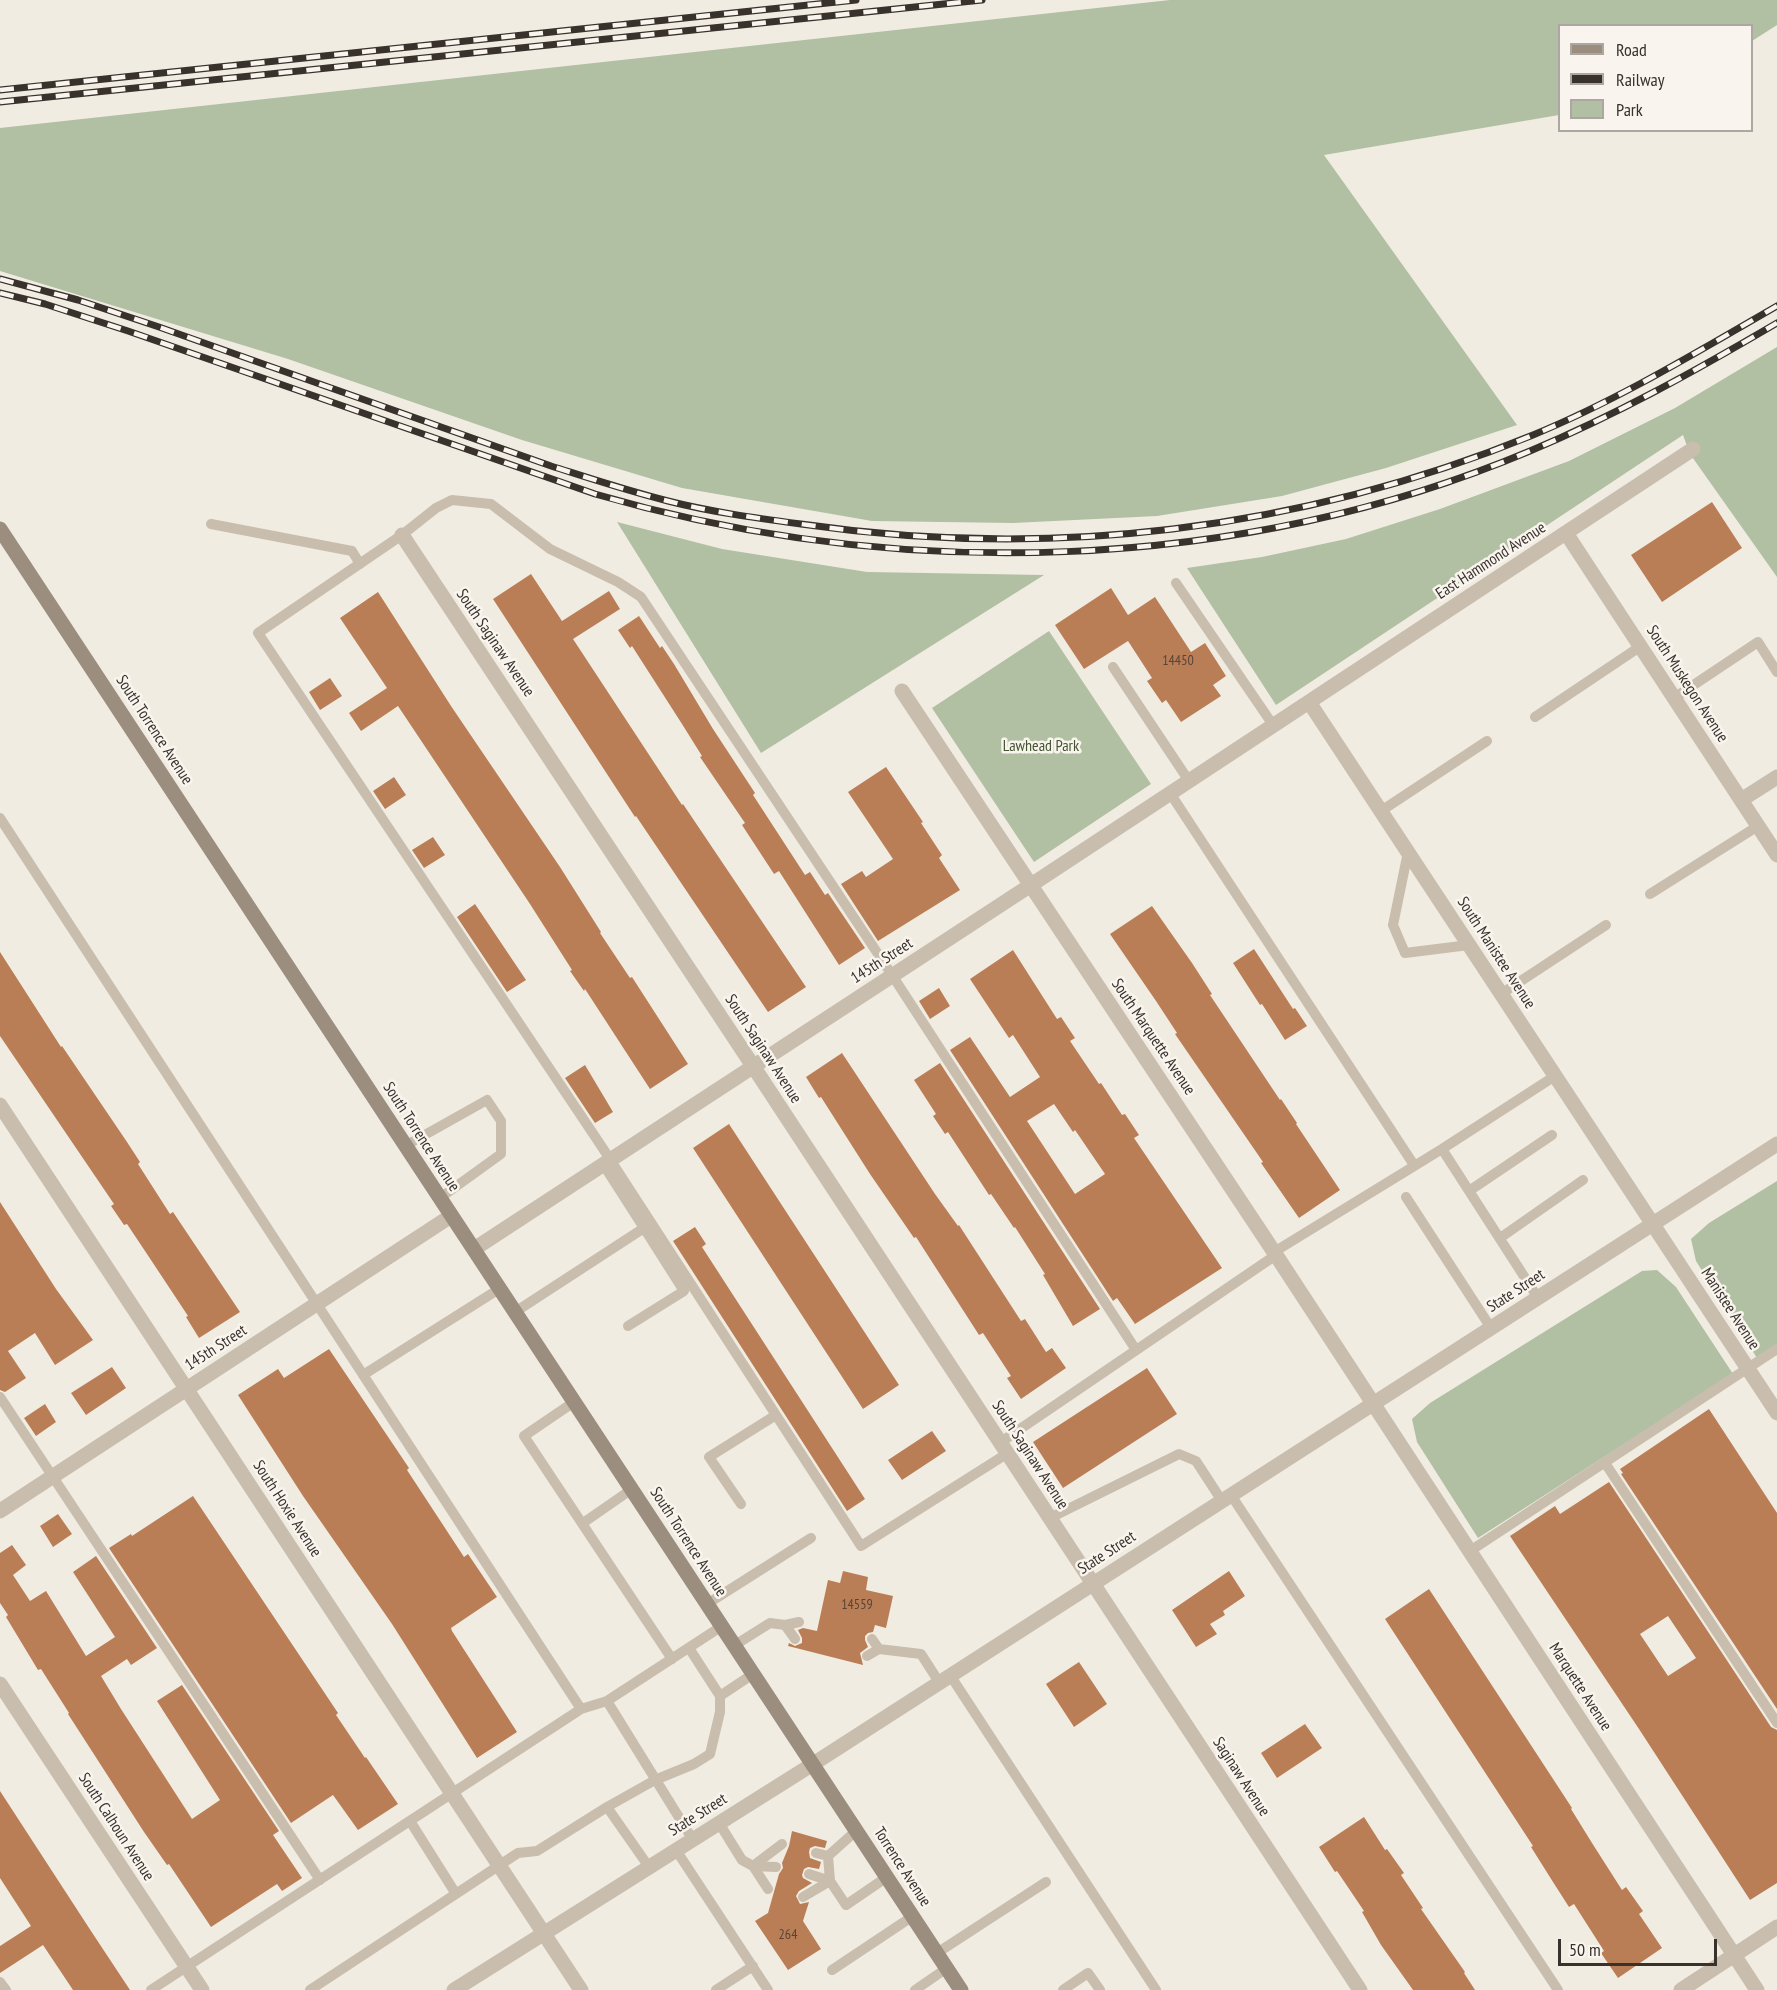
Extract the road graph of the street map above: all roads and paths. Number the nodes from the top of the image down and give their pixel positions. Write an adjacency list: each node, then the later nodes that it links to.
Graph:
1 (1693, 449): 4 (street, East Hammond Avenue)
2 (212, 524): 6 (lane)
3 (0, 529): 37 (main road, South Torrence Avenue)
4 (1566, 533): 8 (street, South Muskegon Avenue); 13 (street, East Hammond Avenue)
5 (402, 535): 6 (lane); 30 (lane); 32 (street, South Saginaw Avenue)
6 (360, 564): 39 (lane)
7 (1176, 583): 15 (lane)
8 (1641, 646): 12 (street, South Muskegon Avenue); 14 (lane)
9 (1113, 667): 18 (lane)
10 (1777, 672): 12 (lane)
11 (902, 691): 26 (street, South Marquette Avenue)
12 (1674, 698): 20 (street, South Muskegon Avenue)
13 (1309, 702): 15 (street, 145th Street); 21 (street, South Manistee Avenue)
14 (1535, 717)
15 (1274, 725): 18 (street, 145th Street)
16 (1487, 741): 21 (lane)
17 (1777, 777): 20 (street)
18 (1189, 781): 19 (street, 145th Street)
19 (1170, 793): 26 (street, 145th Street); 40 (lane)
20 (1741, 800): 23 (street, South Muskegon Avenue)
21 (1381, 811): 24 (street, South Manistee Avenue)
22 (0, 818): 53 (lane)
23 (1758, 826): 25 (street, South Muskegon Avenue); 27 (lane)
24 (1408, 852): 29 (street, South Manistee Avenue); 29 (lane)
25 (1777, 855)
26 (1031, 885): 30 (street, 145th Street); 50 (street, South Marquette Avenue)
27 (1650, 894)
28 (1606, 925): 31 (lane)
29 (1469, 945): 31 (street, South Manistee Avenue)
30 (892, 975): 32 (street, 145th Street); 58 (lane)
31 (1501, 994): 33 (street, South Manistee Avenue)
32 (753, 1066): 39 (street, 145th Street); 67 (street, South Saginaw Avenue)
33 (1555, 1076): 38 (lane); 46 (street, South Manistee Avenue)
34 (0, 1105): 61 (street, South Hoxie Avenue)
35 (1552, 1135): 42 (lane)
36 (1777, 1144): 46 (street, State Street)
37 (405, 1146): 44 (main road, South Torrence Avenue); 44 (lane)
38 (1442, 1149): 40 (lane); 42 (lane)
39 (607, 1162): 47 (lane); 49 (street, 145th Street); 66 (lane)
40 (1414, 1165): 50 (lane)
41 (1583, 1180): 48 (lane)
42 (1469, 1191): 48 (lane)
43 (1406, 1197): 56 (lane)
44 (440, 1198): 45 (main road, South Torrence Avenue)
45 (451, 1216): 49 (main road, South Torrence Avenue); 53 (street, 145th Street)
46 (1653, 1224): 52 (street, State Street); 59 (street, Manistee Avenue)
47 (644, 1228): 54 (lane); 55 (lane)
48 (1500, 1238): 52 (lane)
49 (474, 1249): 51 (main road, South Torrence Avenue)
50 (1275, 1254): 58 (lane); 64 (street, South Marquette Avenue)
51 (500, 1289): 54 (main road, South Torrence Avenue); 60 (lane)
52 (1538, 1298): 56 (street, State Street)
53 (316, 1304): 60 (lane); 61 (street, 145th Street)
54 (515, 1312): 63 (main road, South Torrence Avenue)
55 (628, 1326)
56 (1491, 1328): 64 (street, State Street)
57 (1777, 1349): 59 (lane)
58 (1136, 1350): 67 (lane)
59 (1748, 1368): 65 (street, Manistee Avenue); 68 (lane)
60 (363, 1375): 95 (lane)
61 (187, 1389): 69 (street, 145th Street); 99 (street, South Hoxie Avenue)
62 (0, 1398): 69 (lane)
63 (574, 1402): 70 (main road, South Torrence Avenue); 75 (lane)
64 (1373, 1403): 71 (street, State Street); 77 (street, Marquette Avenue)
65 (1777, 1413)
66 (776, 1415): 67 (lane); 72 (lane)
67 (1004, 1447): 74 (street, South Saginaw Avenue)
68 (1605, 1462): 77 (lane); 96 (lane)
69 (52, 1477): 73 (street, 145th Street); 115 (lane)
70 (632, 1489): 75 (lane); 79 (main road, South Torrence Avenue)
71 (1226, 1498): 74 (lane); 78 (street, State Street); 145 (lane)
72 (741, 1504)
73 (0, 1511)
74 (1050, 1518): 78 (street, South Saginaw Avenue)
75 (583, 1523): 89 (lane)
76 (812, 1538): 79 (lane)
77 (1470, 1551): 125 (street, Marquette Avenue)
78 (1093, 1584): 91 (street, State Street); 144 (street, Saginaw Avenue)
79 (707, 1604): 82 (main road, South Torrence Avenue)
80 (799, 1622): 81 (lane)
81 (785, 1625): 83 (lane); 85 (lane)
82 (722, 1626): 85 (main road, South Torrence Avenue); 86 (lane)
83 (795, 1639)
84 (872, 1639): 87 (lane)
85 (735, 1645): 90 (main road, South Torrence Avenue)
86 (689, 1648): 89 (lane); 93 (lane)
87 (879, 1649): 88 (lane); 91 (lane)
88 (867, 1656)
89 (672, 1659): 94 (lane)
90 (753, 1674): 93 (lane); 97 (main road, South Torrence Avenue)
91 (944, 1679): 97 (street, State Street); 143 (lane)
92 (0, 1684): 127 (street, South Calhoun Avenue)
93 (720, 1695): 98 (lane)
94 (607, 1701): 95 (lane); 98 (lane)
95 (581, 1709): 99 (lane)
96 (1777, 1723)
97 (813, 1764): 102 (street, State Street); 103 (main road, Torrence Avenue)
98 (655, 1780): 100 (lane); 104 (lane)
99 (452, 1793): 101 (lane); 109 (street, South Hoxie Avenue)
100 (608, 1807): 109 (lane); 111 (lane)
101 (410, 1821): 115 (lane); 119 (lane)
102 (719, 1823): 104 (street, State Street); 110 (lane)
103 (857, 1830): 108 (lane); 114 (main road, Torrence Avenue)
104 (693, 1839): 106 (street, State Street)
105 (782, 1844): 110 (lane)
106 (676, 1850): 111 (street, State Street); 126 (lane)
107 (816, 1853): 108 (lane)
108 (828, 1856): 116 (lane)
109 (499, 1865): 119 (lane); 123 (street, South Hoxie Avenue)
110 (753, 1866): 112 (lane); 118 (lane)
111 (649, 1867): 123 (street, State Street)
112 (776, 1867)
113 (809, 1875): 116 (lane)
114 (887, 1877): 116 (lane); 121 (main road, Torrence Avenue)
115 (320, 1880): 127 (lane)
116 (830, 1881): 120 (lane)
117 (1046, 1882): 124 (lane)
118 (768, 1888)
119 (456, 1894): 134 (lane)
120 (803, 1897)
121 (913, 1916): 124 (main road, Torrence Avenue); 129 (lane)
122 (1777, 1927): 125 (street)
123 (544, 1933): 135 (street, State Street); 136 (street, South Hoxie Avenue)
124 (937, 1953): 128 (main road, Torrence Avenue)
125 (1734, 1955): 146 (street); 147 (street, Marquette Avenue)
126 (753, 1966): 137 (lane); 138 (lane)
127 (186, 1967): 132 (lane); 133 (street, South Calhoun Avenue)
128 (947, 1968): 139 (lane); 140 (main road, Torrence Avenue)
129 (832, 1970)
130 (0, 1982): 131 (lane)
131 (6, 1990)
132 (151, 1990)
133 (202, 1990)
134 (310, 1990)
135 (454, 1990)
136 (581, 1990)
137 (716, 1990)
138 (768, 1990)
139 (915, 1990)
140 (961, 1990)
141 (1063, 1990): 142 (lane)
142 (1100, 1990)
143 (1156, 1990)
144 (1360, 1990)
145 (1558, 1990)
146 (1681, 1990)
147 (1757, 1990)

